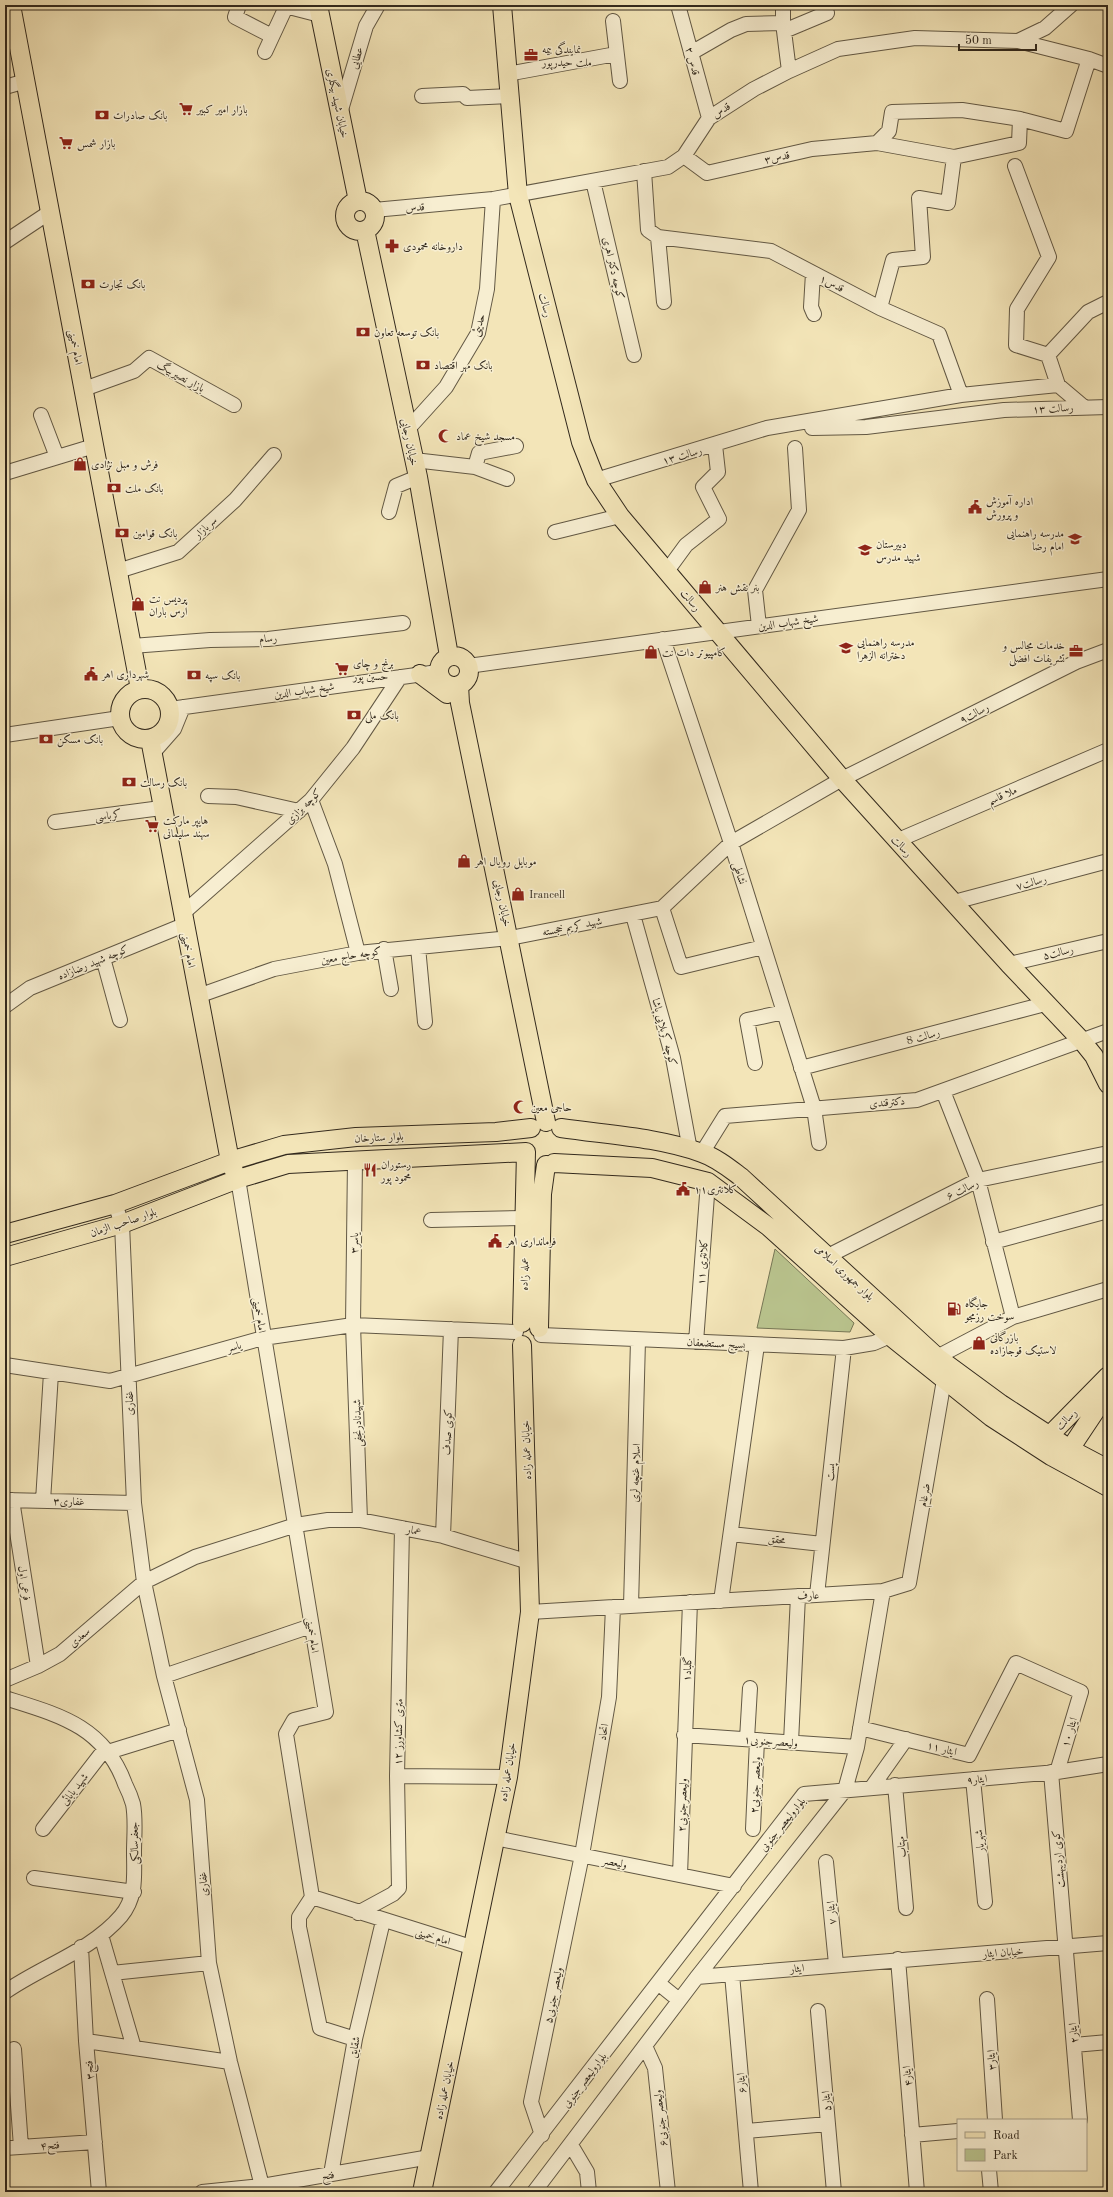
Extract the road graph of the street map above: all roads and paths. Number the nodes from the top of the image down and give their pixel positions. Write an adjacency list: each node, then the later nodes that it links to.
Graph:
1 (11, 5): 21 (main road, امام خمینی)
2 (239, 5): 12 (street)
3 (378, 5): 26 (street, عطایی)
4 (502, 5): 20 (main road, رسالت)
5 (678, 5): 15 (street, قدس ۲)
6 (783, 5): 11 (street)
7 (1071, 5): 13 (street, قدس)
8 (319, 10): 12 (street); 26 (main road, خیابان شهید بیگلری)
9 (827, 13): 11 (street)
10 (613, 21): 16 (street)
11 (783, 27): 15 (street); 19 (street)
12 (272, 36): 14 (street)
13 (1018, 41): 17 (street); 19 (street, قدس)
14 (265, 52)
15 (691, 53): 27 (street, قدس ۲)
16 (616, 54): 20 (street); 22 (street)
17 (1089, 59): 18 (street); 28 (street)
18 (1108, 66)
19 (789, 70): 27 (street, قدس)
20 (507, 74): 25 (main road, رسالت)
21 (26, 81): 23 (street); 39 (main road, امام خمینی)
22 (620, 81)
23 (5, 87)
24 (422, 96): 25 (street)
25 (510, 96): 35 (main road, رسالت)
26 (340, 113): 37 (main road, خیابان شهید بیگلری)
27 (709, 118): 30 (street, قدس)
28 (1020, 119): 29 (street); 31 (street, قدس۳)
29 (876, 143): 30 (street, قدس۳); 31 (street, قدس۳)
30 (684, 156): 33 (street, قدس)
31 (954, 157): 46 (street)
32 (1015, 166): 49 (street)
33 (644, 171): 34 (street, قدس); 41 (street)
34 (593, 181): 35 (street, قدس); 48 (street, کوچه دکتر اهری)
35 (518, 195): 36 (street, قدس); 70 (main road, رسالت)
36 (493, 199): 38 (street, قدس); 58 (street, حدیثی)
37 (358, 201): 38 (main road); 40 (main road)
38 (374, 210): 40 (main road)
39 (50, 212): 42 (street); 51 (main road, امام خمینی)
40 (365, 230): 58 (main road, خیابان رجایی)
41 (658, 238): 43 (street, قدس۱); 44 (street)
42 (5, 242)
43 (813, 273): 46 (street, قدس۱); 47 (street)
44 (664, 302)
45 (1108, 302): 49 (street)
46 (880, 308): 52 (street, قدس۱)
47 (814, 314)
48 (634, 355)
49 (1048, 355): 50 (street)
50 (1058, 384): 52 (street, رسالت ۱۳); 54 (street, رسالت ۱۳)
51 (84, 389): 53 (street, بازار نصیربیگ); 60 (main road, امام خمینی)
52 (961, 394): 57 (street, رسالت ۱۳)
53 (234, 405)
54 (1084, 407): 55 (street); 57 (street, رسالت ۱۳)
55 (1108, 407)
56 (41, 414): 64 (street)
57 (767, 428): 59 (street, رسالت ۱۳)
58 (408, 430): 65 (main road, خیابان رجایی)
59 (715, 445): 70 (street, رسالت ۱۳); 75 (street)
60 (94, 446): 64 (street); 74 (main road, امام خمینی)
61 (516, 446): 66 (street)
62 (795, 448): 78 (street)
63 (274, 455): 74 (street, سربازار)
64 (58, 457): 67 (street)
65 (414, 460): 66 (street); 68 (main road, خیابان رجایی)
66 (475, 467): 69 (street)
67 (5, 473)
68 (418, 477): 71 (street); 83 (main road, خیابان رجایی)
69 (507, 479)
70 (596, 480): 72 (main road, رسالت)
71 (389, 512)
72 (620, 516): 73 (street); 75 (main road, رسالت)
73 (555, 532)
74 (118, 571): 81 (main road, امام خمینی)
75 (667, 571): 79 (main road, رسالت)
76 (1108, 579): 78 (street, شیخ شهاب الدین)
77 (403, 622): 81 (street, رسام)
78 (759, 626): 79 (street, شیخ شهاب الدین)
79 (716, 631): 80 (street, شیخ شهاب الدین); 96 (main road, رسالت)
80 (664, 639): 84 (street, شیخ شهاب الدین); 103 (street, نشاطی)
81 (132, 646): 89 (main road, امام خمینی)
82 (1108, 650): 96 (street, رسالت۹)
83 (449, 656): 84 (main road); 85 (main road)
84 (468, 666): 88 (main road)
85 (438, 672): 86 (street, شیخ شهاب الدین); 88 (main road)
86 (420, 674): 87 (street, شیخ شهاب الدین); 90 (main road)
87 (400, 677): 91 (street, شیخ شهاب الدین); 98 (street, کوچه بزازی)
88 (458, 685): 90 (main road, خیابان رجایی)
89 (140, 689): 91 (main road); 92 (main road)
90 (460, 703): 109 (main road, خیابان رجایی)
91 (176, 708): 94 (main road)
92 (120, 718): 93 (street); 94 (main road)
93 (5, 735)
94 (151, 746): 99 (main road, امام خمینی)
95 (1108, 750): 102 (street, ملا قاسم)
96 (842, 779): 102 (main road, رسالت); 103 (street, رسالت۹)
97 (208, 796): 100 (street)
98 (311, 800): 100 (street, کوچه بزازی); 114 (street)
99 (161, 808): 101 (street, کرباسی); 108 (main road, امام خمینی)
100 (299, 811): 108 (street, کوچه بزازی)
101 (55, 822)
102 (896, 841): 105 (main road, رسالت)
103 (731, 843): 106 (street, رسالت۹); 112 (street, نشاطی)
104 (1108, 861): 105 (street, رسالت۷)
105 (954, 902): 116 (main road, رسالت)
106 (662, 908): 107 (street, شهید کریم خجسته); 112 (street)
107 (633, 915): 109 (street, شهید کریم خجسته); 134 (street, کوچه کربلایی پاشا)
108 (183, 919): 115 (street, کوچه شهید رضازاده); 118 (main road, امام خمینی)
109 (510, 938): 111 (street, کوچه حاج معین); 131 (main road, خیابان رجایی)
110 (1108, 941): 116 (street, رسالت۵)
111 (418, 947): 113 (street, کوچه حاج معین); 123 (street)
112 (763, 947): 121 (street, نشاطی)
113 (384, 949): 114 (street, کوچه حاج معین); 117 (street)
114 (358, 953): 118 (street, کوچه حاج معین)
115 (103, 958): 120 (street, کوچه شهید رضازاده); 122 (street)
116 (1009, 964): 119 (main road, رسالت)
117 (391, 989)
118 (198, 996): 137 (main road, امام خمینی)
119 (1045, 1004): 125 (main road, رسالت); 127 (street, رسالت 8)
120 (5, 1006)
121 (784, 1012): 126 (street); 127 (street, نشاطی)
122 (120, 1020)
123 (424, 1022)
124 (1108, 1031): 125 (street, دکترقندی)
125 (1082, 1041): 128 (main road, رسالت); 129 (street, دکترقندی)
126 (755, 1063)
127 (801, 1068): 130 (street, نشاطی)
128 (1108, 1084)
129 (944, 1091): 130 (street, دکترقندی); 140 (street)
130 (814, 1108): 132 (street, نشاطی); 134 (street, دکترقندی)
131 (546, 1126): 133 (main road); 134 (main road, بلوار جمهوری اسلامی); 137 (main road, بلوار ستارخان); 138 (main road)
132 (819, 1143)
133 (526, 1152): 136 (main road, بلوار ستارخان); 138 (main road); 144 (main road, عمله زاده)
134 (696, 1152): 149 (main road, بلوار جمهوری اسلامی)
135 (1108, 1153): 140 (street, رسالت ۶)
136 (355, 1160): 139 (main road, بلوار ستارخان); 153 (street, یاسر۳)
137 (230, 1161): 139 (main road, امام خمینی); 142 (main road, بلوار صاحب الزمان)
138 (550, 1164): 141 (main road, بلوار جمهوری اسلامی); 155 (main road, عمله زاده)
139 (238, 1179): 146 (main road, بلوار صاحب الزمان); 158 (street, امام خمینی)
140 (978, 1180): 148 (street); 149 (street, رسالت ۶)
141 (708, 1182): 157 (main road, بلوار جمهوری اسلامی); 160 (street, کلانتری ۱۱)
142 (115, 1204): 146 (street, غفاری); 147 (main road, بلوار صاحب الزمان)
143 (1108, 1211): 148 (street)
144 (525, 1218): 145 (street); 156 (main road, عمله زاده)
145 (431, 1220)
146 (122, 1224): 150 (main road, بلوار صاحب الزمان); 166 (street, غفاری)
147 (5, 1234)
148 (992, 1242): 152 (street)
149 (828, 1256): 163 (main road, بلوار جمهوری اسلامی)
150 (5, 1257)
151 (1108, 1289): 152 (street)
152 (1013, 1317): 163 (street)
153 (353, 1326): 154 (street, یاسر); 158 (street, یاسر); 178 (street, شهیدنادرنجفی)
154 (451, 1329): 156 (street, یاسر); 182 (street, کوی صدف)
155 (540, 1331): 156 (main road); 159 (street, بسیج مستضعفان)
156 (520, 1333): 184 (main road, خیابان عمله زاده)
157 (890, 1336): 162 (street, بسیج مستضعفان); 168 (main road, بلوار جمهوری اسلامی)
158 (263, 1338): 166 (street, یاسر); 179 (street, امام خمینی)
159 (638, 1340): 160 (street, بسیج مستضعفان); 191 (street, اسلام غنچه لری)
160 (696, 1342): 161 (street, بسیج مستضعفان)
161 (757, 1345): 162 (street, بسیج مستضعفان); 181 (street)
162 (844, 1348): 183 (street, پست)
163 (938, 1357): 170 (main road, بلوار جمهوری اسلامی)
164 (5, 1365): 165 (street, یاسر)
165 (51, 1373): 166 (street, یاسر); 176 (street)
166 (130, 1375): 177 (street, غفاری)
167 (1108, 1376): 170 (main road, رسالت)
168 (944, 1380): 172 (main road, بلوار جمهوری اسلامی); 186 (street, ضرغام)
169 (1108, 1392): 171 (main road, رسالت)
170 (1050, 1435): 171 (main road, بلوار جمهوری اسلامی); 172 (main road, رسالت)
171 (1070, 1449): 172 (main road); 173 (main road, بلوار جمهوری اسلامی)
172 (1051, 1456): 174 (main road, بلوار جمهوری اسلامی)
173 (1108, 1469)
174 (1108, 1487)
175 (8, 1500): 176 (street, غفاری۳); 196 (street, فرعی اول)
176 (43, 1501): 177 (street, غفاری۳)
177 (134, 1503): 185 (street, غفاری)
178 (360, 1520): 179 (street, عمار); 180 (street, عمار)
179 (296, 1526): 185 (street); 194 (street, امام خمینی)
180 (402, 1528): 182 (street, عمار); 211 (street, ۱۲ متری کشاورز)
181 (730, 1534): 183 (street, محقق); 189 (street)
182 (443, 1536): 184 (street, عمار)
183 (822, 1544): 187 (street, پست)
184 (529, 1562): 193 (main road, خیابان عمله زاده)
185 (144, 1582): 196 (street, سعدی); 197 (street, غفاری)
186 (883, 1591): 187 (street, عارف); 201 (street)
187 (817, 1595): 188 (street, عارف)
188 (798, 1596): 189 (street, عارف); 206 (street)
189 (721, 1601): 190 (street, عارف)
190 (690, 1602): 191 (street, عارف); 203 (street, گلباد۱)
191 (631, 1606): 192 (street, عارف)
192 (613, 1607): 193 (street, عارف); 220 (street, اتحاد)
193 (530, 1612): 212 (main road, خیابان عمله زاده)
194 (311, 1626): 197 (street); 226 (street, امام خمینی)
195 (1016, 1663): 204 (street, ایثار ۱۱); 210 (street, ایثار ۱۰)
196 (38, 1666): 198 (street, سعدی)
197 (164, 1676): 202 (street, غفاری)
198 (5, 1680)
199 (750, 1688): 205 (street, ولیعصر جنوبی۲)
200 (5, 1698): 208 (street, جعفرسالکی)
201 (860, 1728): 204 (street, ایثار ۱۱); 207 (street)
202 (178, 1730): 208 (street); 237 (street, غفاری)
203 (684, 1735): 205 (street, ولیعصرجنوبی۱); 222 (street, ولیعصرجنوبی۲)
204 (906, 1739): 215 (street)
205 (752, 1740): 206 (street, ولیعصرجنوبی۱); 217 (street, ولیعصر جنوبی۲)
206 (791, 1742): 207 (street, ولیعصرجنوبی۱)
207 (857, 1747): 216 (street)
208 (107, 1750): 218 (street, شهید بابائی); 225 (street, جعفرسالکی)
209 (1108, 1764): 210 (street, ایثار۹)
210 (1054, 1772): 213 (street, ایثار۹); 234 (street, کوی اردیبهشت)
211 (397, 1776): 212 (street); 229 (street, ۱۲ متری کشاورز)
212 (508, 1777): 219 (main road, خیابان عمله زاده)
213 (973, 1779): 214 (street, ایثار۹); 227 (street, شهریار)
214 (895, 1785): 215 (street, ایثار۹); 228 (street, مهتاب)
215 (872, 1787): 216 (street, ایثار۹)
216 (845, 1790): 224 (street, بلوارولیعصر جنوبی); 241 (street)
217 (753, 1829)
218 (43, 1830)
219 (495, 1838): 220 (street, ولیعصر); 235 (main road, خیابان عمله زاده)
220 (582, 1855): 222 (street, ولیعصر); 260 (street, ولیعصر جنوبی۵)
221 (826, 1862): 238 (street, ایثار ۷)
222 (680, 1875): 224 (street, ولیعصر)
223 (34, 1878): 225 (street)
224 (734, 1886): 242 (street, بلوارولیعصر جنوبی)
225 (134, 1892): 231 (street, جعفرسالکی)
226 (312, 1897): 229 (street, امام خمینی); 247 (street)
227 (985, 1902)
228 (906, 1908)
229 (358, 1913): 230 (street, امام خمینی)
230 (383, 1921): 235 (street, امام خمینی); 247 (street, شقایق)
231 (101, 1935): 233 (street, جعفرسالکی); 239 (street)
232 (1108, 1943): 234 (street, خیابان ایثار)
233 (81, 1947): 243 (street, جعفرسالکی); 248 (street, فتح۳)
234 (1066, 1947): 236 (street, خیابان ایثار); 250 (street, ایثار۲)
235 (474, 1948): 266 (main road, خیابان عمله زاده)
236 (898, 1960): 238 (street, ایثار); 261 (street, ایثار۴)
237 (209, 1963): 239 (street); 254 (street, غفاری)
238 (836, 1964): 240 (street, ایثار)
239 (112, 1973): 252 (street)
240 (732, 1974): 241 (street, ایثار); 259 (street, ایثار۶)
241 (697, 1977): 245 (street)
242 (658, 1983): 245 (street); 260 (street, بلوارولیعصر جنوبی)
243 (5, 1992)
244 (987, 1999): 255 (street, ایثار۳)
245 (679, 2000): 251 (street)
246 (818, 2011): 257 (street, ایثار۵)
247 (355, 2039): 268 (street, شقایق)
248 (86, 2041): 252 (street); 262 (street, فتح۳)
249 (1108, 2042): 250 (street)
250 (1074, 2045): 256 (street, ایثار۲)
251 (644, 2046): 263 (street); 276 (street, ولیعصر جنوبی۶)
252 (134, 2048): 254 (street)
253 (14, 2049): 264 (street)
254 (230, 2062): 269 (street, غفاری)
255 (995, 2119)
256 (1080, 2119)
257 (828, 2124): 259 (street); 278 (street, ایثار۵)
258 (957, 2131): 261 (street)
259 (746, 2132): 277 (street, ایثار۶)
260 (542, 2135): 273 (street, بلوارولیعصر جنوبی)
261 (912, 2135): 279 (street, ایثار۴)
262 (95, 2142): 264 (street, فتح۴); 270 (street, فتح۳)
263 (571, 2145): 274 (street); 275 (street)
264 (21, 2147): 265 (street, فتح۴)
265 (5, 2148)
266 (430, 2157): 268 (street, فتح); 272 (main road, خیابان عمله زاده)
267 (989, 2171): 280 (street)
268 (331, 2174): 269 (street, فتح)
269 (262, 2186): 271 (street, فتح)
270 (99, 2192)
271 (202, 2192)
272 (422, 2192)
273 (496, 2192)
274 (534, 2192)
275 (589, 2192)
276 (668, 2192)
277 (751, 2192)
278 (834, 2192)
279 (917, 2192)
280 (990, 2192)

